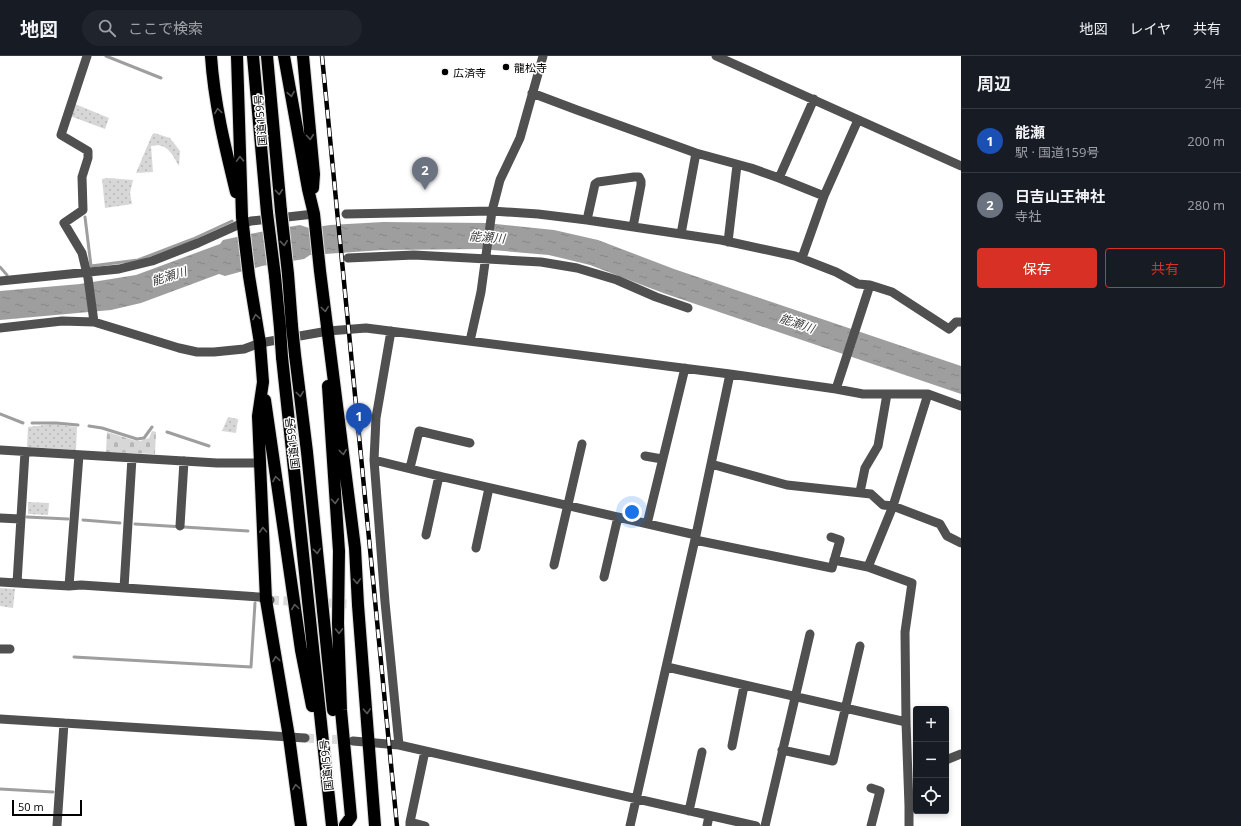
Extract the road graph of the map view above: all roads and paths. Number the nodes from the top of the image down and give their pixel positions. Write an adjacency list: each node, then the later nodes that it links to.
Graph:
1 (87, 56): 29 (street)
2 (211, 56): 22 (highway, one-way to 2)
3 (237, 56): 22 (highway, one-way to 3)
4 (253, 56): 106 (highway, 国道159号, bridge)
5 (267, 56): 114 (highway, 国道159号, one-way to 114, bridge)
6 (284, 56): 18 (highway, one-way to 18)
7 (303, 56): 18 (highway, one-way to 18)
8 (542, 56): 10 (street)
9 (716, 56): 11 (street)
10 (532, 93): 13 (street); 20 (street)
11 (814, 99): 12 (street); 16 (street)
12 (858, 120): 15 (street); 17 (street)
13 (696, 153): 14 (street); 24 (street)
14 (737, 165): 16 (street); 25 (street)
15 (961, 166)
16 (779, 178): 17 (street)
17 (824, 196): 28 (street)
18 (314, 214): 22 (street); 36 (highway, one-way to 36)
19 (346, 214): 20 (street)
20 (492, 215): 21 (street); 27 (street)
21 (587, 220): 23 (street); 23 (street)
22 (242, 222): 29 (street); 39 (highway, one-way to 22)
23 (633, 227): 24 (street)
24 (681, 234): 25 (street)
25 (728, 242): 28 (street)
26 (348, 258): 27 (street)
27 (485, 258): 32 (street); 38 (street)
28 (802, 258): 31 (street)
29 (87, 275): 30 (street); 33 (street)
30 (0, 281)
31 (870, 286): 34 (street); 44 (street)
32 (688, 308)
33 (94, 319): 35 (street); 39 (street)
34 (961, 322)
35 (0, 328)
36 (328, 331): 37 (street); 39 (street); 40 (highway)
37 (391, 331): 38 (street); 56 (street)
38 (470, 341): 41 (street)
39 (260, 343): 43 (highway)
40 (330, 350): 99 (highway, one-way to 99); 114 (highway, one-way to 114)
41 (684, 368): 42 (street); 55 (street)
42 (730, 374): 44 (street); 59 (street)
43 (263, 382): 58 (highway); 106 (highway, one-way to 43)
44 (836, 389): 45 (street)
45 (887, 394): 46 (street); 63 (street)
46 (928, 394): 47 (street); 65 (street)
47 (961, 406)
48 (470, 443): 60 (street)
49 (582, 444): 64 (street)
50 (0, 450): 51 (street)
51 (24, 452): 52 (street); 68 (street)
52 (79, 455): 54 (street); 82 (street)
53 (645, 456): 55 (street)
54 (132, 458): 57 (street); 83 (street)
55 (662, 459): 69 (street)
56 (374, 460): 60 (street); 100 (street)
57 (184, 461): 58 (street); 70 (street)
58 (260, 463): 84 (highway, one-way to 58)
59 (711, 464): 63 (street); 72 (street)
60 (410, 468): 61 (street)
61 (439, 476): 62 (street); 71 (street)
62 (489, 488): 64 (street); 75 (street)
63 (860, 492): 65 (street)
64 (568, 506): 66 (street); 77 (street)
65 (892, 506): 74 (street); 78 (street)
66 (618, 517): 69 (street); 79 (street)
67 (0, 518): 68 (street)
68 (20, 519): 81 (street)
69 (647, 524): 72 (street)
70 (180, 526)
71 (426, 535)
72 (696, 537): 76 (street); 89 (street)
73 (831, 537): 76 (street)
74 (961, 543)
75 (476, 548)
76 (834, 560): 78 (street)
77 (554, 565)
78 (868, 567): 94 (street)
79 (604, 577)
80 (0, 582): 81 (street)
81 (17, 583): 82 (street)
82 (69, 586): 83 (street)
83 (124, 588): 84 (street)
84 (268, 600): 96 (highway, one-way to 84)
85 (810, 634): 91 (street)
86 (860, 646): 92 (street)
87 (0, 649): 88 (street)
88 (10, 650)
89 (667, 667): 90 (street); 110 (street)
90 (744, 686): 91 (street); 101 (street)
91 (795, 697): 92 (street); 102 (street)
92 (846, 708): 94 (street); 102 (street)
93 (0, 719): 95 (street)
94 (906, 722): 108 (street)
95 (64, 723): 96 (street); 115 (street)
96 (289, 737): 97 (street); 116 (highway, one-way to 96)
97 (304, 738)
98 (352, 741): 99 (street)
99 (369, 742): 100 (street); 118 (highway)
100 (399, 745): 103 (street)
101 (732, 746)
102 (782, 750): 123 (street)
103 (425, 751): 110 (street); 113 (street)
104 (702, 752): 111 (street)
105 (961, 754): 107 (street)
106 (324, 755): 117 (highway, 国道159号)
107 (949, 759)
108 (912, 770): 125 (street)
109 (871, 788): 124 (street)
110 (636, 799): 111 (street); 120 (street)
111 (689, 811): 112 (street)
112 (709, 816): 121 (street); 122 (street)
113 (410, 824): 119 (street)
114 (345, 825)
115 (56, 826)
116 (301, 826)
117 (332, 826)
118 (375, 826)
119 (425, 826)
120 (630, 826)
121 (706, 826)
122 (756, 826)
123 (765, 826)
124 (871, 826)
125 (909, 826)

